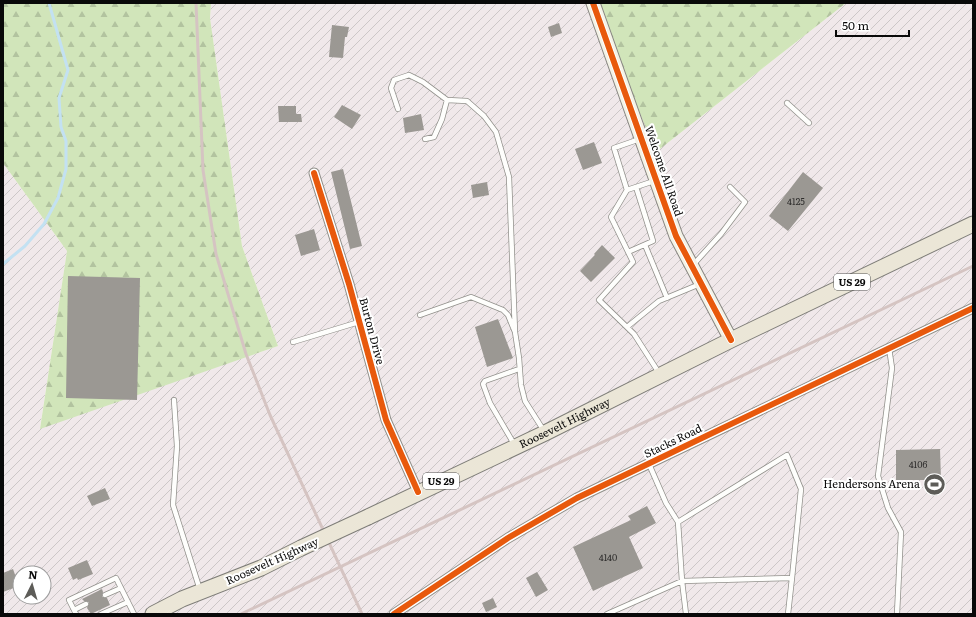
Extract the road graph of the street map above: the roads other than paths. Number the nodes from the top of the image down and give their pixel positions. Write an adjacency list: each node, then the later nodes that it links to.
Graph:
1 (593, 3): 7 (street, Welcome All Road)
2 (447, 100): 4 (lane); 6 (lane); 23 (lane)
3 (787, 104): 5 (lane)
4 (398, 109)
5 (809, 123)
6 (425, 139)
7 (642, 139): 9 (street, Welcome All Road); 12 (lane)
8 (314, 173): 21 (street, Burton Drive)
9 (657, 180): 10 (lane); 16 (street, Welcome All Road)
10 (636, 187): 12 (lane); 14 (lane)
11 (730, 187): 16 (lane)
12 (628, 190): 15 (lane)
13 (973, 224): 24 (main road, Roosevelt Highway / US 29)
14 (645, 245): 15 (lane); 18 (lane)
15 (628, 252): 22 (lane)
16 (692, 266): 17 (street, Welcome All Road)
17 (702, 283): 18 (lane); 24 (street, Welcome All Road)
18 (667, 298): 22 (lane)
19 (973, 308): 26 (street, Stacks Road)
20 (420, 315): 23 (lane)
21 (359, 322): 25 (lane); 33 (street, Burton Drive)
22 (627, 327): 28 (lane)
23 (514, 332): 27 (lane)
24 (731, 340): 28 (main road, Roosevelt Highway / US 29)
25 (293, 342)
26 (889, 348): 32 (street, Stacks Road); 50 (lane)
27 (518, 369): 30 (lane); 31 (lane)
28 (661, 376): 30 (main road, Roosevelt Highway / US 29)
29 (174, 400): 38 (lane)
30 (545, 433): 31 (main road, Roosevelt Highway / US 29)
31 (515, 446): 33 (main road, Roosevelt Highway / US 29)
32 (649, 464): 34 (lane); 46 (street, Stacks Road)
33 (418, 492): 38 (main road, Roosevelt Highway / US 29, bridge)
34 (678, 522): 35 (lane); 36 (lane)
35 (792, 578): 36 (lane); 49 (lane)
36 (682, 581): 47 (lane); 48 (lane)
37 (121, 588): 39 (lane); 40 (lane); 42 (lane)
38 (200, 592): 45 (main road, Roosevelt Highway / US 29)
39 (105, 595)
40 (128, 602): 43 (lane); 44 (lane)
41 (86, 604): 42 (lane)
42 (75, 612)
43 (101, 614)
44 (134, 614)
45 (153, 614)
46 (394, 614)
47 (607, 614)
48 (686, 614)
49 (788, 614)
50 (897, 614)

